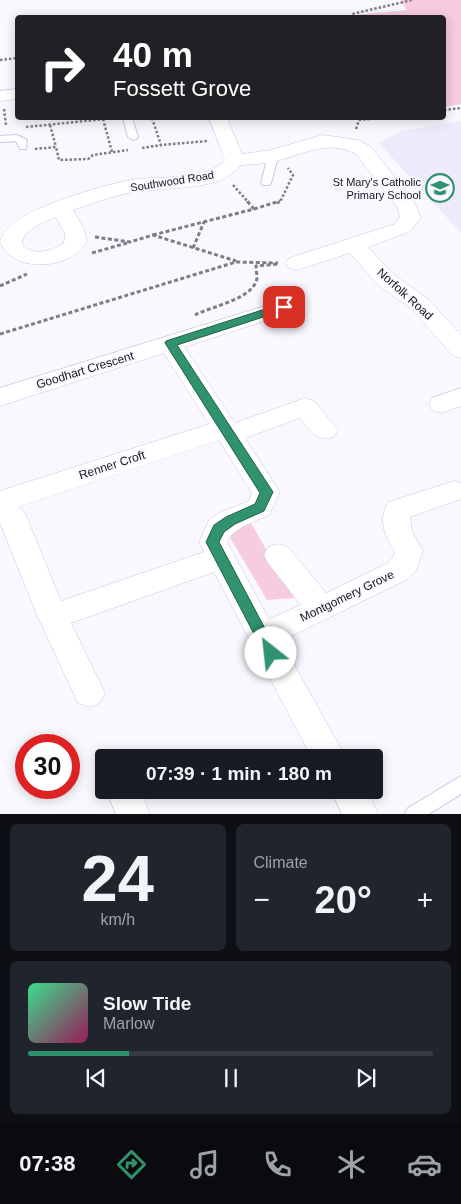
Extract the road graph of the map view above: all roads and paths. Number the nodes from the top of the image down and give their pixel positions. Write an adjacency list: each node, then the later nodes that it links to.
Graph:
1 (412, 0): 2 (path)
2 (383, 8): 3 (path); 4 (path)
3 (386, 12)
4 (352, 15)
5 (15, 58): 6 (path)
6 (0, 60)
7 (6, 96): 18 (path)
8 (461, 108): 9 (path)
9 (446, 110)
10 (94, 120): 16 (path)
11 (103, 120): 28 (path)
12 (129, 120): 19 (lane)
13 (153, 120): 23 (path)
14 (219, 120): 21 (street)
15 (359, 120): 22 (path)
16 (50, 125): 17 (path); 24 (path)
17 (24, 127)
18 (7, 129)
19 (133, 137)
20 (0, 139): 25 (lane)
21 (227, 139): 23 (path); 30 (street)
22 (350, 144): 29 (street); 37 (street)
23 (161, 145): 26 (path)
24 (56, 147): 25 (path); 28 (path)
25 (26, 148)
26 (142, 148)
27 (132, 150): 28 (path)
28 (112, 152)
29 (273, 156): 30 (street); 32 (lane)
30 (235, 160): 31 (street, Southwood Road)
31 (219, 173): 33 (street, Southwood Road); 34 (path)
32 (266, 183)
33 (61, 208): 35 (street); 35 (street, Southwood Road)
34 (204, 222): 36 (path); 38 (path)
35 (77, 234): 36 (path)
36 (153, 235): 38 (path)
37 (354, 245): 40 (street); 44 (street, Norfolk Road)
38 (193, 248): 39 (path)
39 (236, 262): 40 (path); 42 (path)
40 (297, 263): 43 (path)
41 (284, 307): 43 (street, Goodhart Crescent)
42 (0, 334)
43 (170, 343): 45 (street, Goodhart Crescent); 47 (street)
44 (461, 350)
45 (0, 397)
46 (325, 430): 47 (street, Renner Croft)
47 (227, 431): 49 (street, Renner Croft); 52 (street)
48 (454, 491): 53 (street, Montgomery Grove)
49 (0, 502)
50 (0, 508): 54 (street)
51 (278, 556): 53 (street)
52 (221, 558): 54 (street); 55 (street)
53 (322, 610): 55 (street, Montgomery Grove)
54 (54, 617): 56 (street)
55 (262, 636): 57 (street)
56 (89, 693)
57 (325, 749)
58 (461, 784): 63 (lane)
59 (127, 799): 61 (street)
60 (353, 799): 62 (street)
61 (133, 814)
62 (361, 814)
63 (414, 814)

